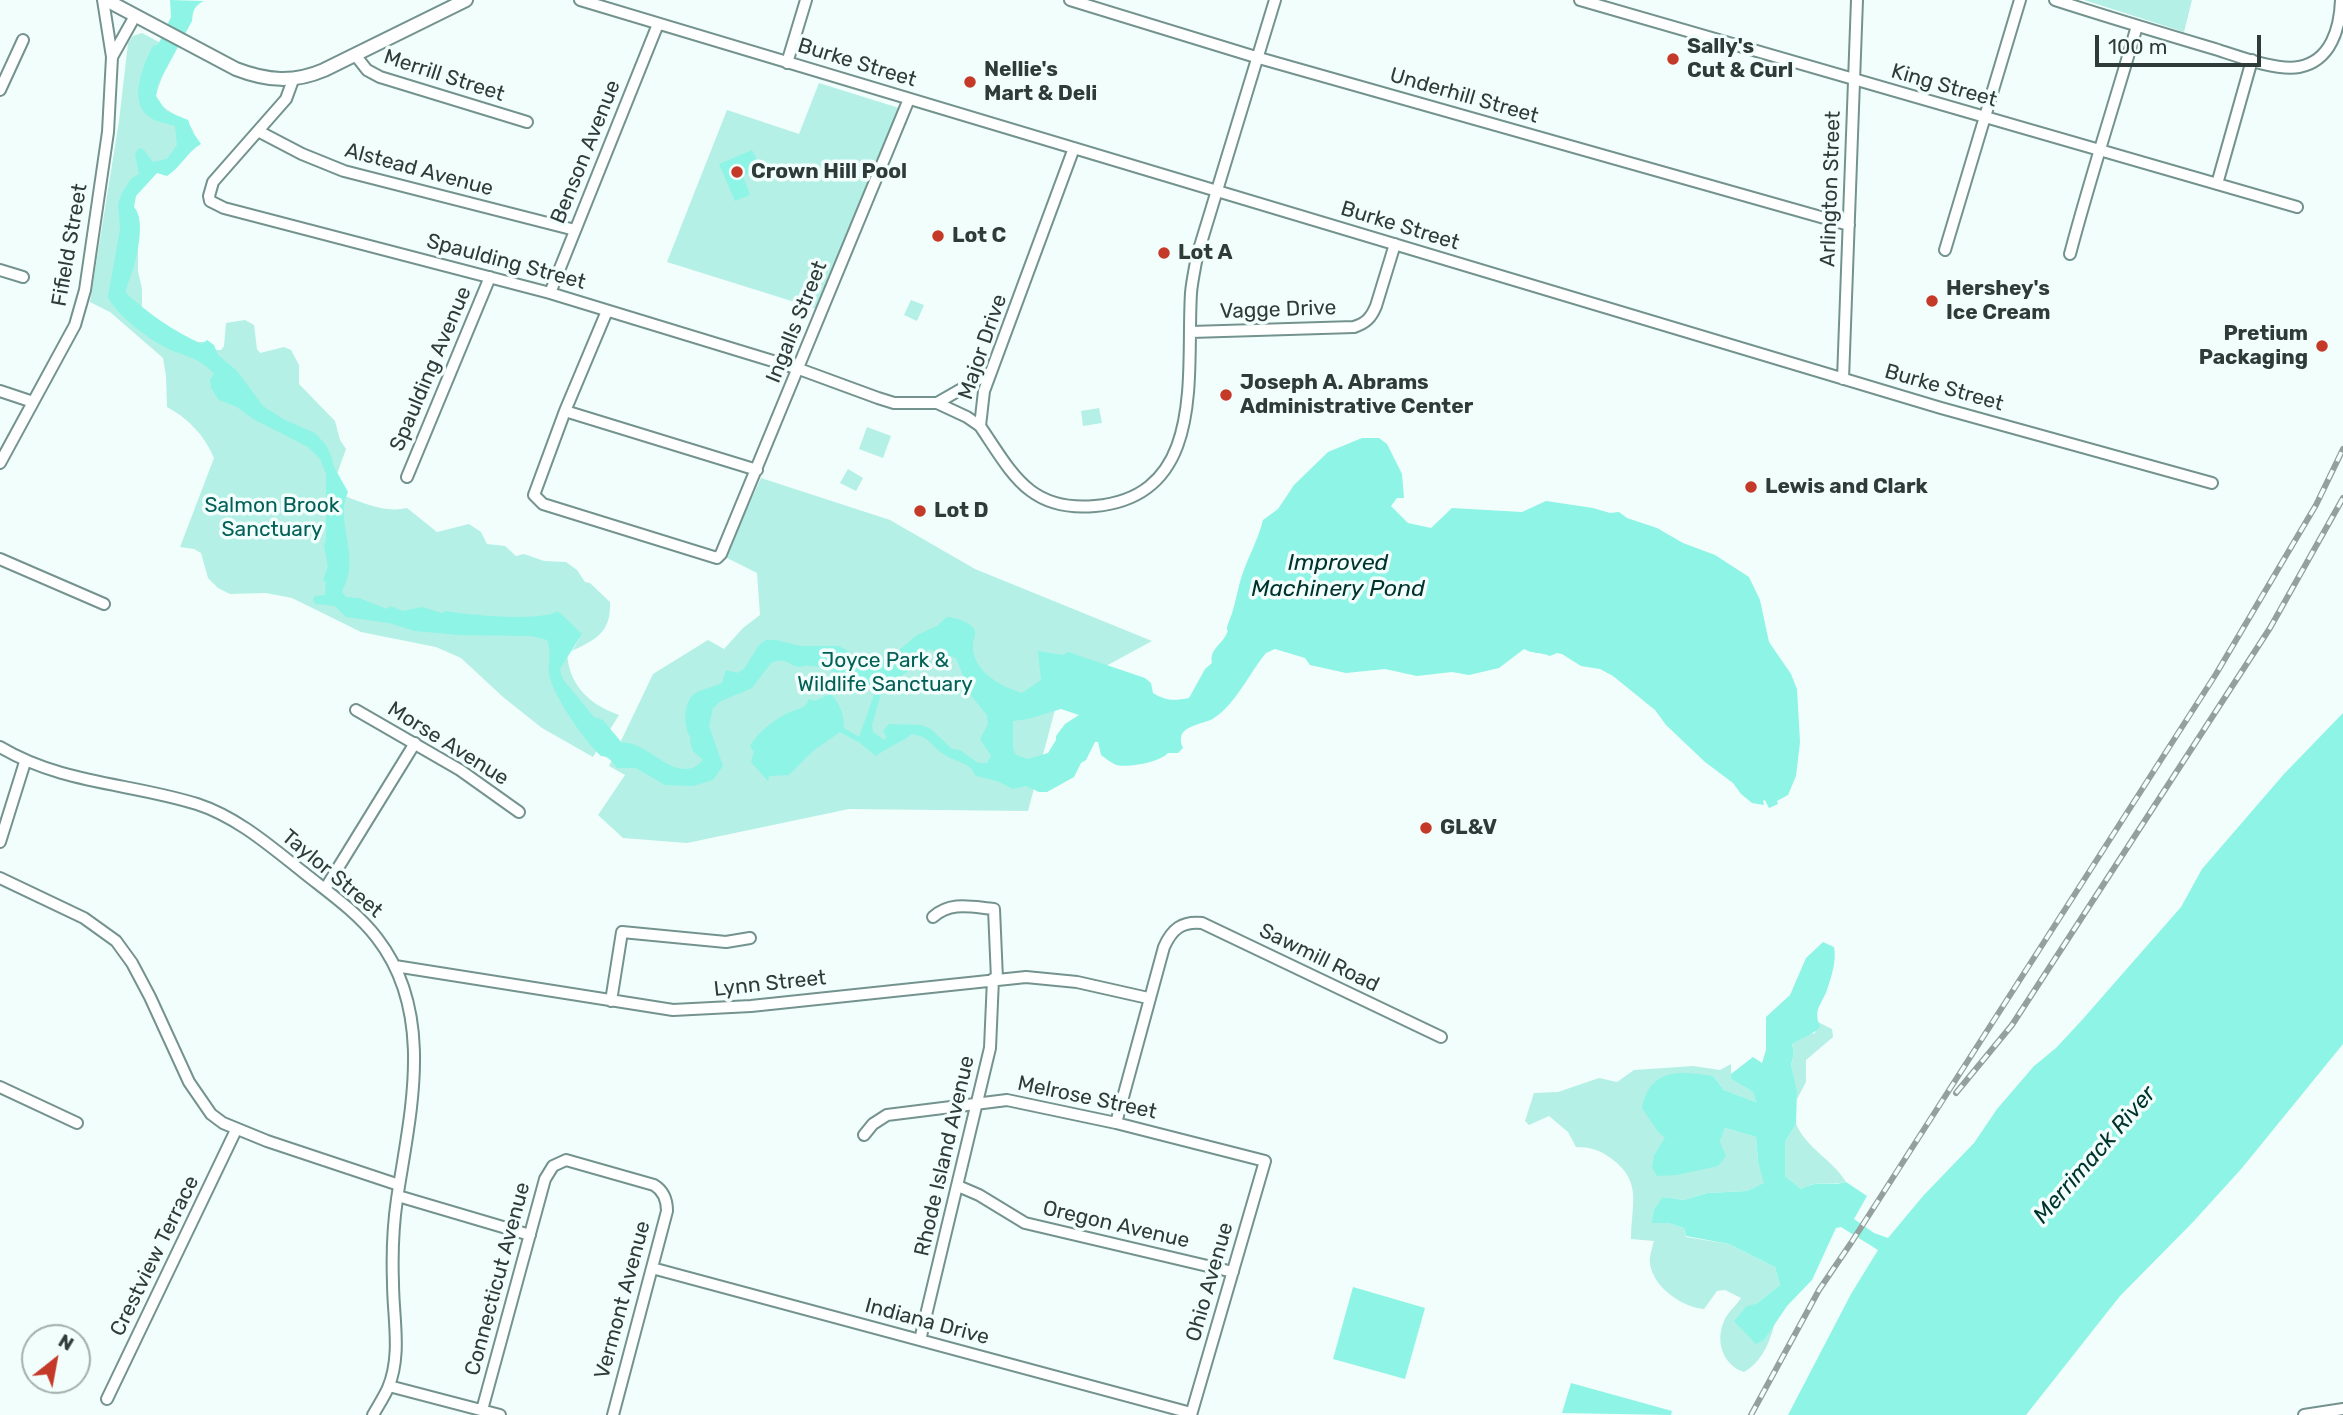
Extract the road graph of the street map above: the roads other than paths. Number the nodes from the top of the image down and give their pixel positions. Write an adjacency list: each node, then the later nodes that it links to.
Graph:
1 (104, 0): 12 (street); 17 (street, Fifield Street)
2 (466, 0): 16 (street)
3 (580, 0): 13 (street, Burke Street)
4 (806, 0): 20 (street)
5 (1070, 0): 18 (street, Underhill Street)
6 (1275, 0): 18 (street, Major Drive)
7 (1580, 0): 22 (street, King Street)
8 (1857, 0): 22 (street, Arlington Street)
9 (2020, 0): 25 (street)
10 (2055, 0): 14 (street)
11 (2341, 0): 19 (street)
12 (140, 19): 17 (street, Fifield Street); 21 (street)
13 (658, 24): 20 (street, Burke Street); 34 (street, Benson Avenue)
14 (2137, 26): 19 (street); 29 (street)
15 (23, 40): 23 (street)
16 (356, 56): 21 (street); 26 (street, Merrill Street)
17 (112, 57): 48 (street, Fifield Street)
18 (1259, 58): 31 (street, Major Drive); 33 (street, Underhill Street)
19 (2252, 60): 30 (street)
20 (787, 63): 24 (street, Burke Street)
21 (293, 79): 27 (street, Spaulding Street)
22 (1854, 80): 25 (street, King Street); 33 (street, Arlington Street)
23 (0, 90)
24 (909, 99): 28 (street, Burke Street); 44 (street, Ingalls Street)
25 (1986, 118): 29 (street, King Street); 36 (street)
26 (527, 122)
27 (258, 131): 34 (street, Alstead Avenue); 40 (street, Spaulding Street)
28 (1074, 148): 31 (street, Burke Street); 45 (street, Major Drive)
29 (2099, 150): 30 (street, King Street); 37 (street)
30 (2217, 184): 32 (street, King Street)
31 (1218, 191): 35 (street, Burke Street); 43 (street, Major Drive)
32 (2297, 207)
33 (1849, 225): 46 (street, Arlington Street)
34 (575, 230): 41 (street, Benson Avenue)
35 (1395, 244): 43 (street, Vagge Drive); 46 (street, Burke Street)
36 (1945, 250)
37 (2070, 254)
38 (0, 271): 39 (street)
39 (23, 277)
40 (491, 277): 41 (street, Spaulding Street); 54 (street, Spaulding Avenue)
41 (550, 293): 42 (street, Spaulding Street)
42 (607, 311): 44 (street, Spaulding Street); 50 (street)
43 (1191, 332): 51 (street, Major Drive)
44 (799, 369): 49 (street, Spaulding Street); 53 (street, Ingalls Street)
45 (991, 372): 49 (street); 51 (street, Major Drive)
46 (1843, 379): 55 (street, Burke Street)
47 (0, 391): 48 (street)
48 (33, 402): 52 (street, Fifield Street)
49 (937, 403): 51 (street, Spaulding Street)
50 (565, 411): 53 (street); 53 (street, Ingalls Street)
51 (980, 426)
52 (0, 463)
53 (757, 470)
54 (407, 477)
55 (2212, 483)
56 (0, 559): 57 (street)
57 (104, 604)
58 (356, 710): 59 (street, Morse Avenue)
59 (415, 743): 62 (street, Morse Avenue); 65 (street)
60 (0, 747): 61 (street, Taylor Street)
61 (25, 762): 63 (street); 65 (street, Taylor Street)
62 (519, 812)
63 (0, 842)
64 (0, 878): 77 (street)
65 (325, 889): 68 (street, Taylor Street)
66 (933, 917): 69 (street, Rhode Island Avenue)
67 (750, 938): 71 (street)
68 (395, 966): 71 (street, Lynn Street); 81 (street, Taylor Street)
69 (995, 979): 70 (street, Lynn Street); 71 (street, Lynn Street); 74 (street, Rhode Island Avenue)
70 (1148, 998): 72 (street, Sawmill Road); 76 (street)
71 (611, 1001)
72 (1440, 1037)
73 (0, 1087): 75 (street)
74 (978, 1103): 76 (street, Melrose Street); 78 (street, Melrose Street); 80 (street, Rhode Island Avenue)
75 (77, 1123)
76 (1116, 1123): 79 (street, Melrose Street)
77 (236, 1130): 81 (street); 88 (street, Crestview Terrace)
78 (864, 1135)
79 (1265, 1161): 85 (street, Ohio Avenue)
80 (958, 1186): 85 (street, Oregon Avenue); 86 (street, Rhode Island Avenue)
81 (398, 1191): 83 (street); 87 (street, Taylor Street)
82 (665, 1196): 83 (street, Connecticut Avenue); 84 (street, Vermont Avenue)
83 (530, 1235): 90 (street, Connecticut Avenue)
84 (652, 1268): 86 (street, Indiana Drive); 94 (street, Vermont Avenue)
85 (1233, 1272): 91 (street, Ohio Avenue)
86 (920, 1340): 91 (street, Indiana Drive)
87 (389, 1386): 90 (street); 92 (street, Taylor Street)
88 (107, 1399)
89 (2343, 1409): 95 (street)
90 (482, 1410): 93 (street)
91 (1191, 1414)
92 (373, 1415)
93 (500, 1415)
94 (613, 1415)
95 (2304, 1415)

